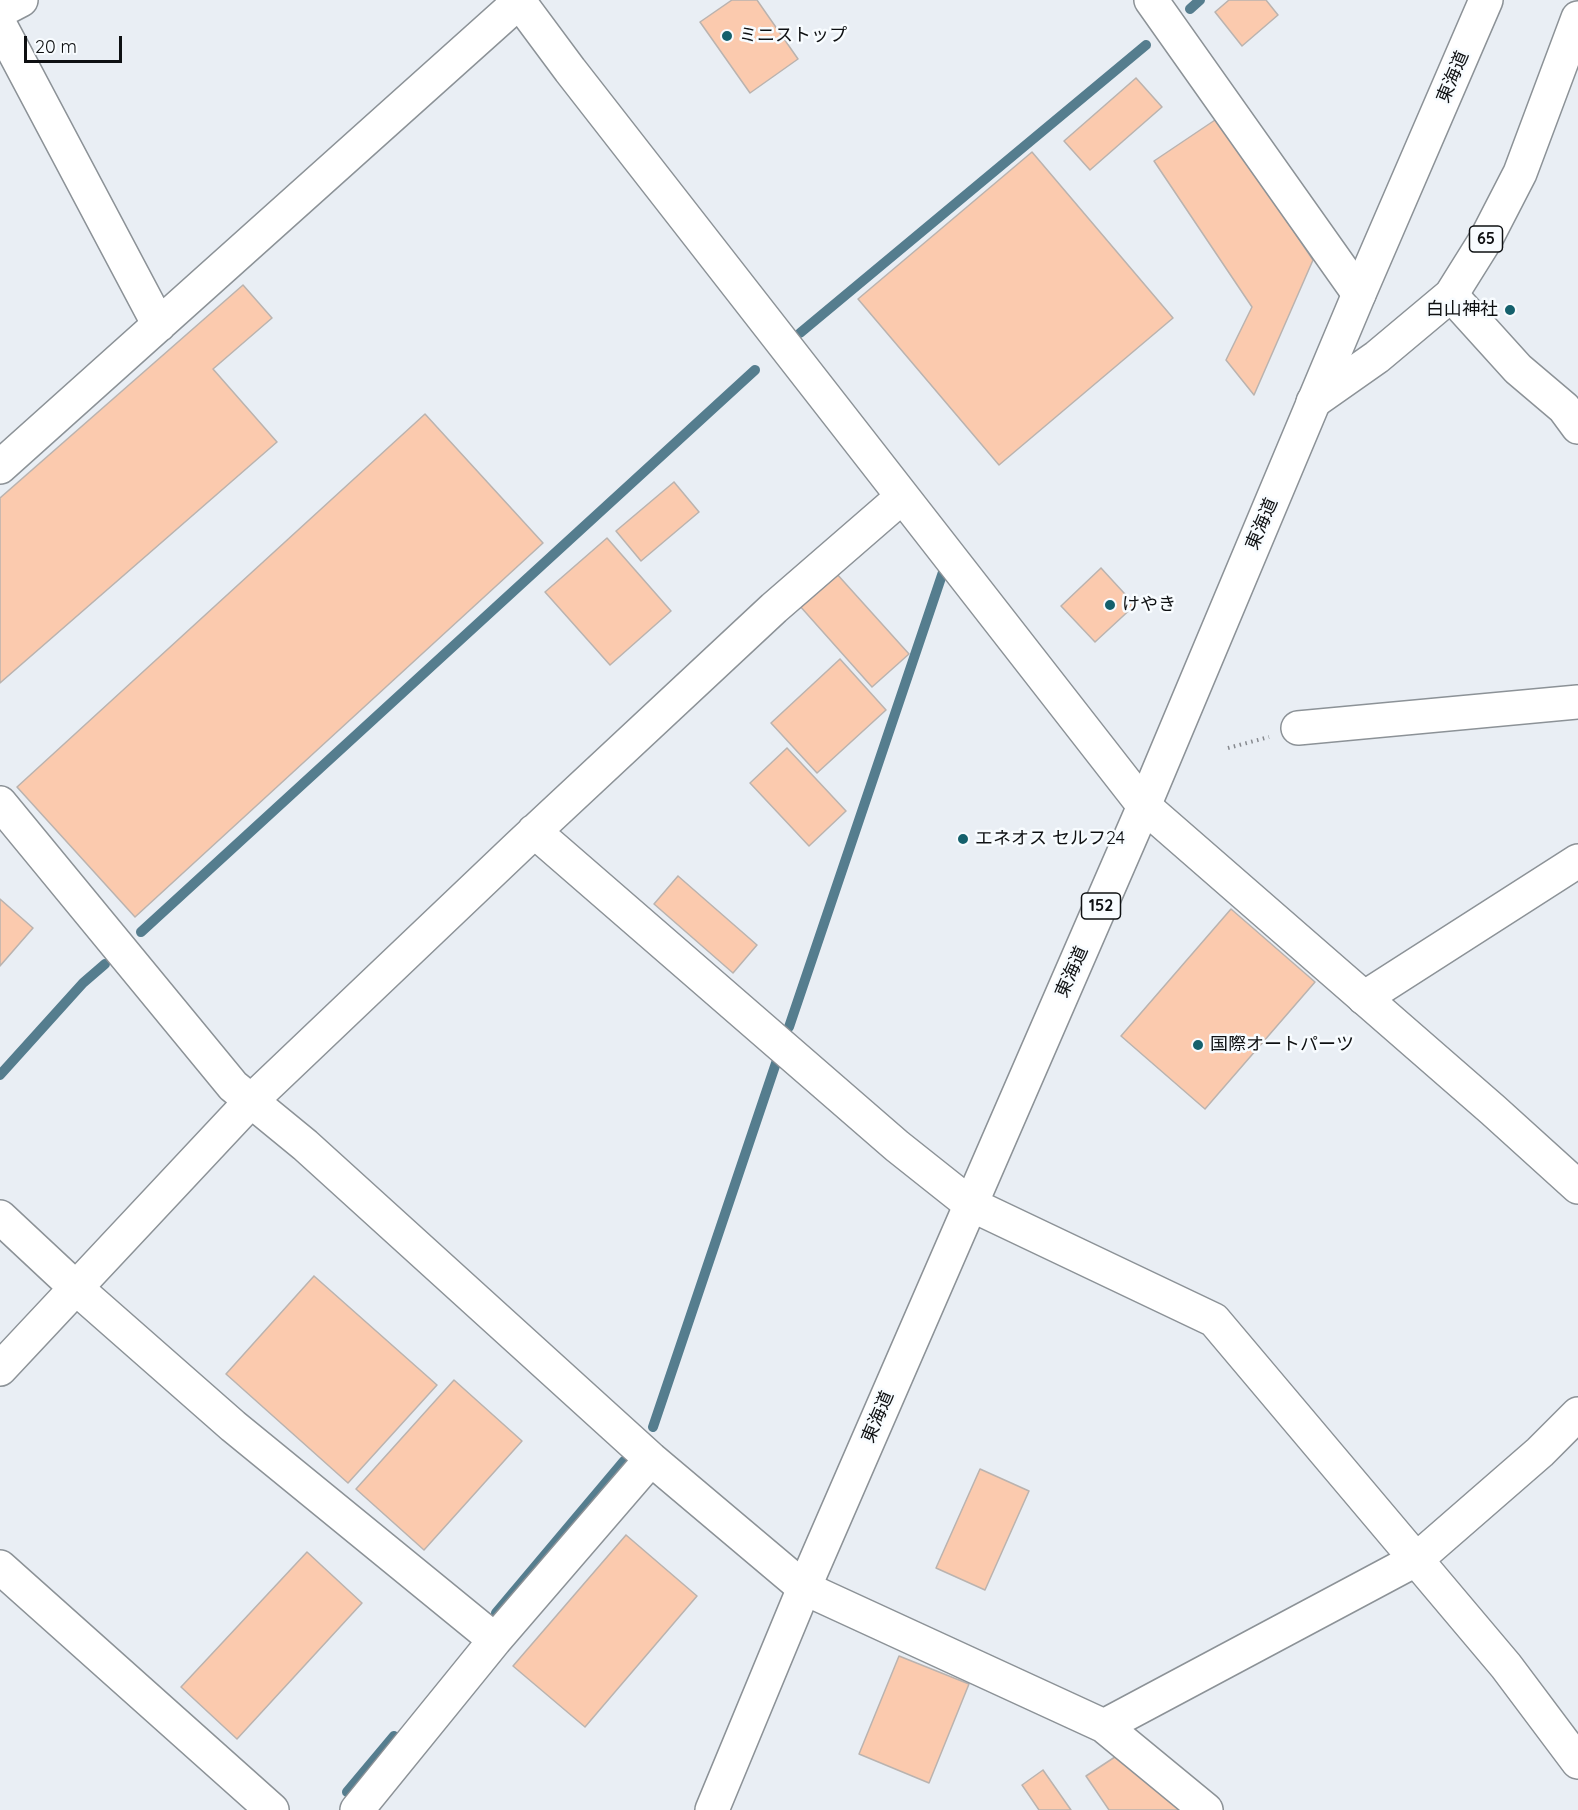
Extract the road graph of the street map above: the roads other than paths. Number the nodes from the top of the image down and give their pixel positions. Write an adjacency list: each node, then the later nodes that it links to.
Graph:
1 (21, 0): 5 (main road)
2 (520, 0): 10 (main road); 14 (main road)
3 (1151, 0): 8 (main road)
4 (1486, 0): 8 (main road, 東海道 / 152)
5 (0, 11)
6 (1578, 18): 9 (main road, 65)
7 (0, 25): 10 (main road)
8 (1359, 294): 11 (main road, 東海道 / 152)
9 (1451, 295): 11 (main road, 65); 12 (main road)
10 (159, 325): 13 (main road)
11 (1313, 402): 18 (main road, 東海道 / 152)
12 (1573, 411)
13 (0, 467)
14 (902, 497): 18 (main road); 19 (main road)
15 (1578, 702): 16 (main road)
16 (1298, 728)
17 (0, 803): 22 (main road)
18 (1144, 806): 21 (main road); 24 (main road, 東海道 / 152)
19 (534, 831): 22 (main road); 24 (main road)
20 (1578, 861): 21 (main road)
21 (1364, 998): 23 (main road)
22 (251, 1101): 26 (main road); 29 (main road)
23 (1578, 1187)
24 (970, 1204): 30 (main road); 32 (main road, 東海道 / 152)
25 (0, 1217): 26 (main road)
26 (76, 1288): 27 (main road); 33 (main road)
27 (0, 1369)
28 (1578, 1414): 30 (main road)
29 (651, 1459): 32 (main road); 33 (main road)
30 (1417, 1559): 34 (main road); 35 (main road)
31 (0, 1567): 36 (main road)
32 (804, 1588): 34 (main road); 38 (main road, 東海道 / 152)
33 (495, 1640): 37 (main road)
34 (1104, 1726): 39 (main road)
35 (1578, 1762)
36 (272, 1810)
37 (357, 1810)
38 (712, 1810)
39 (1206, 1810)

